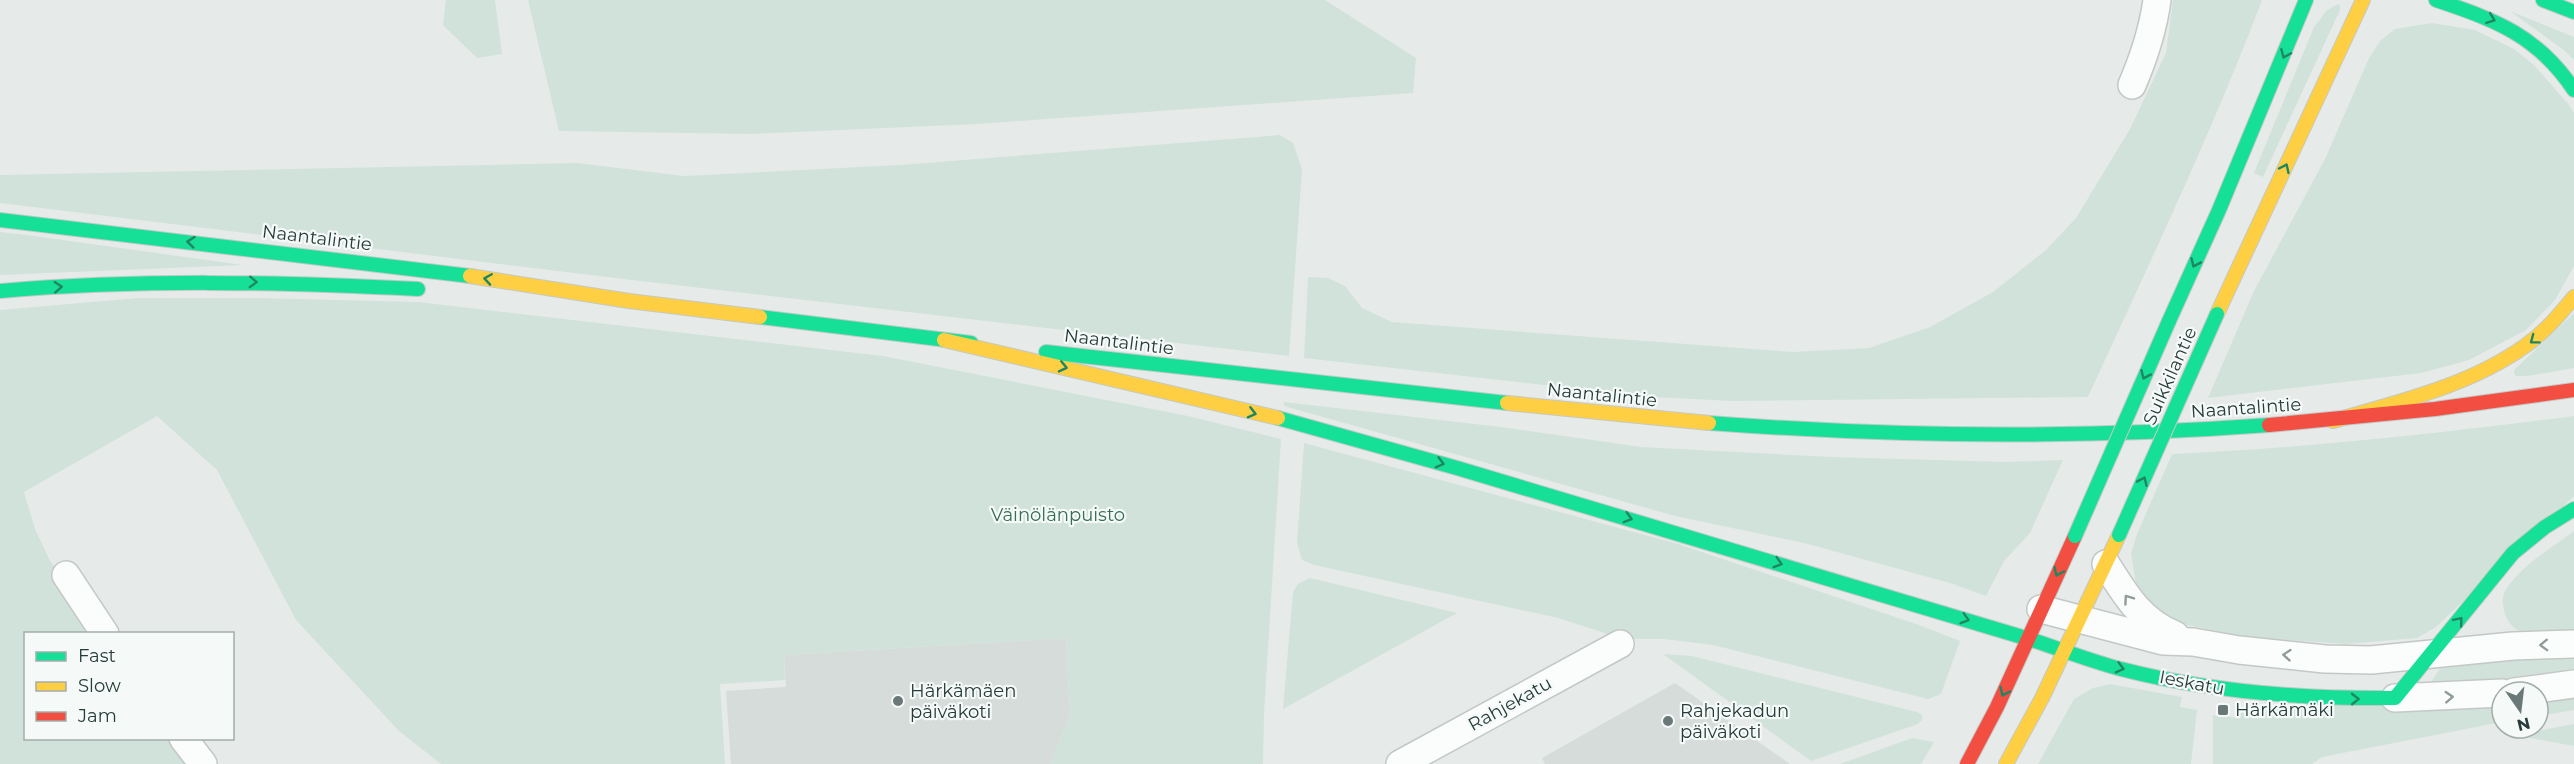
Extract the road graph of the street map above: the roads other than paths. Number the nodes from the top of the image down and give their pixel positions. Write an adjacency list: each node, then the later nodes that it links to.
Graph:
1 (2157, 0): 7 (street)
2 (2306, 0): 21 (main road, Suikkilantie, one-way to 21, bridge)
3 (2362, 0): 19 (main road, Suikkilantie, one-way to 3, bridge)
4 (2436, 0): 8 (main road, one-way to 8)
5 (2543, 0): 6 (main road)
6 (2574, 12)
7 (2132, 85)
8 (2574, 90)
9 (0, 220): 14 (main road, Naantalintie, one-way to 9)
10 (436, 290): 11 (main road, one-way to 10)
11 (0, 291)
12 (492, 293): 14 (main road, Naantalintie)
13 (2574, 297): 17 (main road, one-way to 17)
14 (629, 301): 15 (main road, Naantalintie)
15 (944, 340): 17 (main road, Naantalintie); 24 (main road, Ieskatu, one-way to 24)
16 (2574, 390): 17 (main road, Naantalintie)
17 (2333, 421)
18 (2574, 509): 29 (main road, one-way to 18)
19 (2106, 564): 22 (main road, Suikkilantie); 25 (street, Ieskatu, one-way to 19)
20 (66, 575): 23 (street)
21 (2041, 609): 22 (street, Ieskatu); 24 (main road, Suikkilantie)
22 (2079, 620): 25 (street, Ieskatu); 28 (main road, Suikkilantie)
23 (104, 632)
24 (2028, 639): 28 (main road, Ieskatu); 37 (main road, Suikkilantie, one-way to 37)
25 (2193, 642): 29 (street, Ieskatu, one-way to 25)
26 (1620, 644): 36 (street, Rahjekatu)
27 (2574, 644): 29 (street, Ieskatu, one-way to 29)
28 (2064, 651): 33 (main road, Ieskatu, one-way to 33); 38 (main road, Suikkilantie)
29 (2429, 656): 33 (main road)
30 (2574, 684): 31 (street)
31 (2550, 687)
32 (2490, 694): 33 (street, Ieskatu, one-way to 32)
33 (2395, 698)
34 (185, 740): 35 (street)
35 (203, 764)
36 (1400, 764)
37 (1967, 764)
38 (2006, 764)

